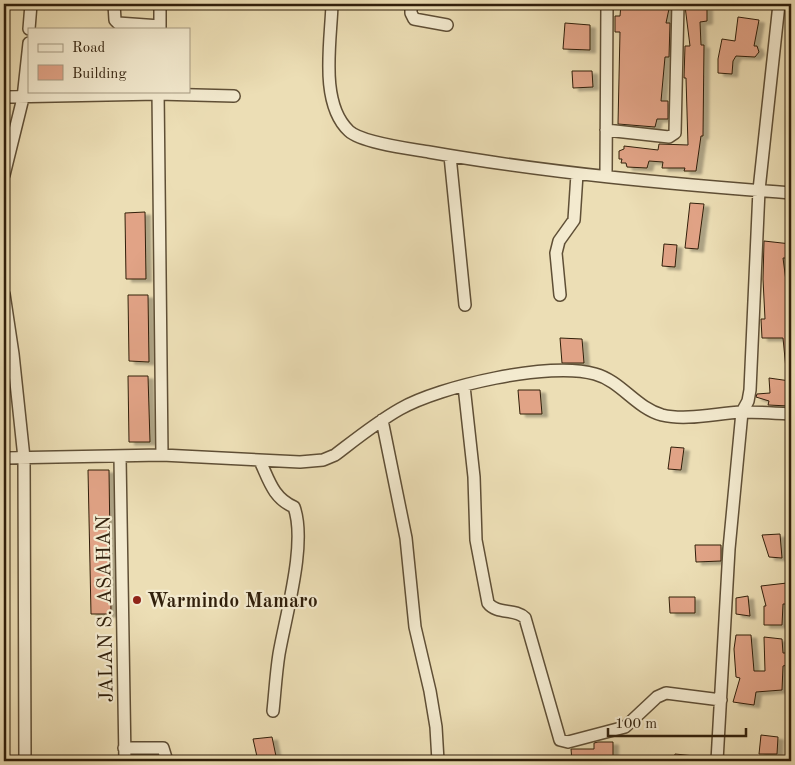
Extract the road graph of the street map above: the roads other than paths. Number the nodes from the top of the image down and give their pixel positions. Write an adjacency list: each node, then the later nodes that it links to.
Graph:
1 (31, 4): 11 (street)
2 (114, 4): 10 (street)
3 (160, 4): 10 (street)
4 (332, 4): 18 (street)
5 (411, 4): 9 (street)
6 (607, 4): 17 (street)
7 (678, 4): 17 (street)
8 (779, 4): 22 (street)
9 (447, 25)
10 (160, 27)
11 (29, 28)
12 (28, 51): 16 (street)
13 (158, 93): 14 (street); 16 (street); 31 (street)
14 (234, 96)
15 (4, 97): 16 (street)
16 (23, 98): 20 (street)
17 (606, 130): 21 (street)
18 (450, 156): 19 (street); 26 (street)
19 (577, 174): 21 (street); 25 (street)
20 (4, 175)
21 (606, 175): 22 (street)
22 (759, 190): 23 (street); 28 (street)
23 (791, 193)
24 (4, 294): 34 (street)
25 (560, 295)
26 (465, 305)
27 (464, 386): 28 (street); 30 (street); 36 (street)
28 (742, 412): 29 (street); 36 (street)
29 (791, 414)
30 (382, 420): 35 (street); 42 (street)
31 (162, 455): 32 (street); 35 (street)
32 (120, 457): 34 (street); 38 (street, JALAN S. ASAHAN)
33 (4, 458): 34 (street)
34 (24, 458): 39 (street)
35 (260, 461): 37 (street)
36 (721, 700): 43 (street)
37 (273, 711)
38 (124, 748): 40 (street, JALAN S. ASAHAN); 41 (street)
39 (26, 761)
40 (125, 761)
41 (167, 761)
42 (438, 761)
43 (717, 761)

